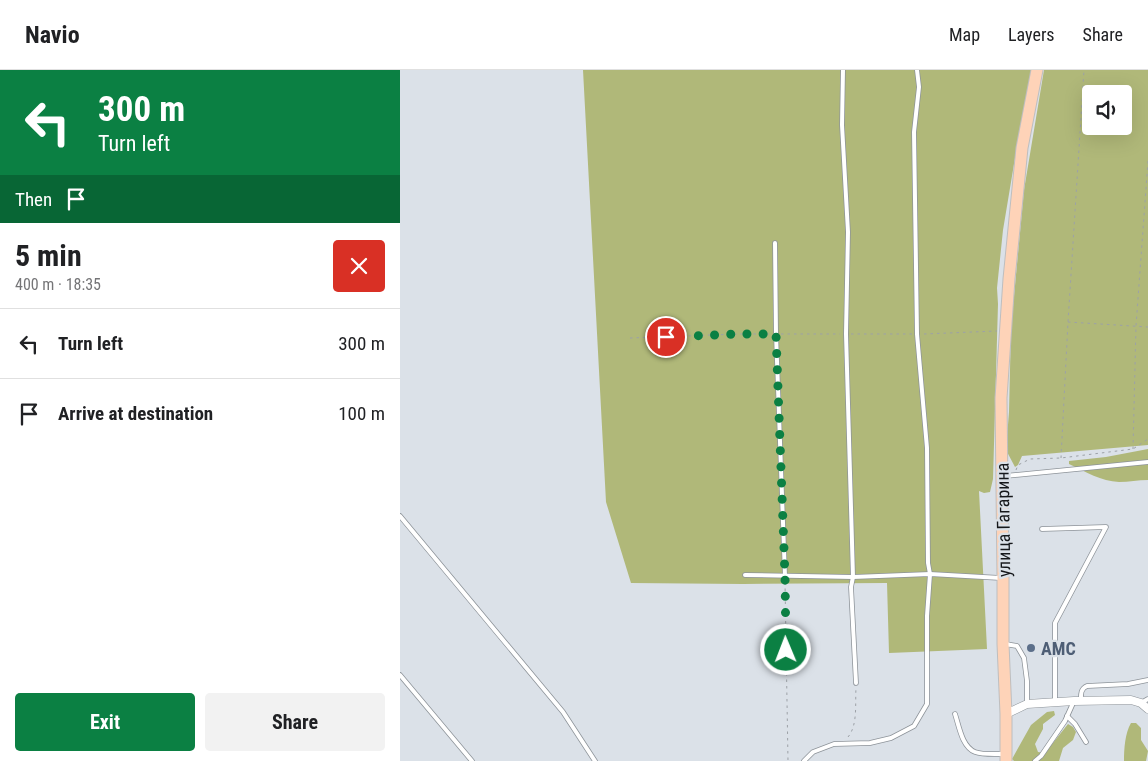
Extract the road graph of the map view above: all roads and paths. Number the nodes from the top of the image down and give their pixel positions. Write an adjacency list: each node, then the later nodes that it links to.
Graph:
1 (843, 70): 12 (lane)
2 (917, 70): 13 (lane)
3 (1037, 70): 10 (main road, улица Гагарина)
4 (1084, 70): 7 (path)
5 (1148, 161): 8 (path)
6 (775, 243): 11 (lane)
7 (1068, 322): 8 (path); 17 (path)
8 (1136, 326): 9 (path); 16 (path)
9 (1148, 326)
10 (1006, 330): 13 (path); 19 (main road, улица Гагарина)
11 (776, 334): 12 (path); 14 (path); 24 (lane)
12 (846, 334): 13 (path); 25 (lane)
13 (917, 334): 22 (lane)
14 (630, 338)
15 (1148, 439): 16 (path)
16 (1133, 449): 17 (path)
17 (1060, 458): 19 (path)
18 (1148, 462): 19 (lane)
19 (1008, 475): 26 (main road, улица Гагарина)
20 (400, 516): 43 (lane)
21 (1042, 529): 33 (lane)
22 (930, 574): 25 (lane); 26 (lane); 40 (lane)
23 (745, 575): 24 (lane)
24 (785, 576): 25 (lane); 44 (path)
25 (853, 577): 30 (lane)
26 (1003, 578): 27 (main road, улица Гагарина)
27 (1003, 644): 34 (lane); 37 (main road, улица Гагарина)
28 (400, 674): 42 (lane)
29 (1148, 680): 31 (lane)
30 (856, 683): 40 (path)
31 (1078, 701): 32 (street); 33 (street); 38 (lane)
32 (1145, 701): 35 (street)
33 (1055, 702): 34 (street)
34 (1027, 704): 37 (street)
35 (1148, 709)
36 (955, 714): 41 (lane)
37 (1006, 714): 41 (main road, улица Гагарина)
38 (1067, 716): 39 (lane); 46 (lane)
39 (1086, 742)
40 (843, 744): 45 (lane)
41 (1006, 758)
42 (472, 761)
43 (595, 761)
44 (788, 761)
45 (804, 761)
46 (1036, 761)

